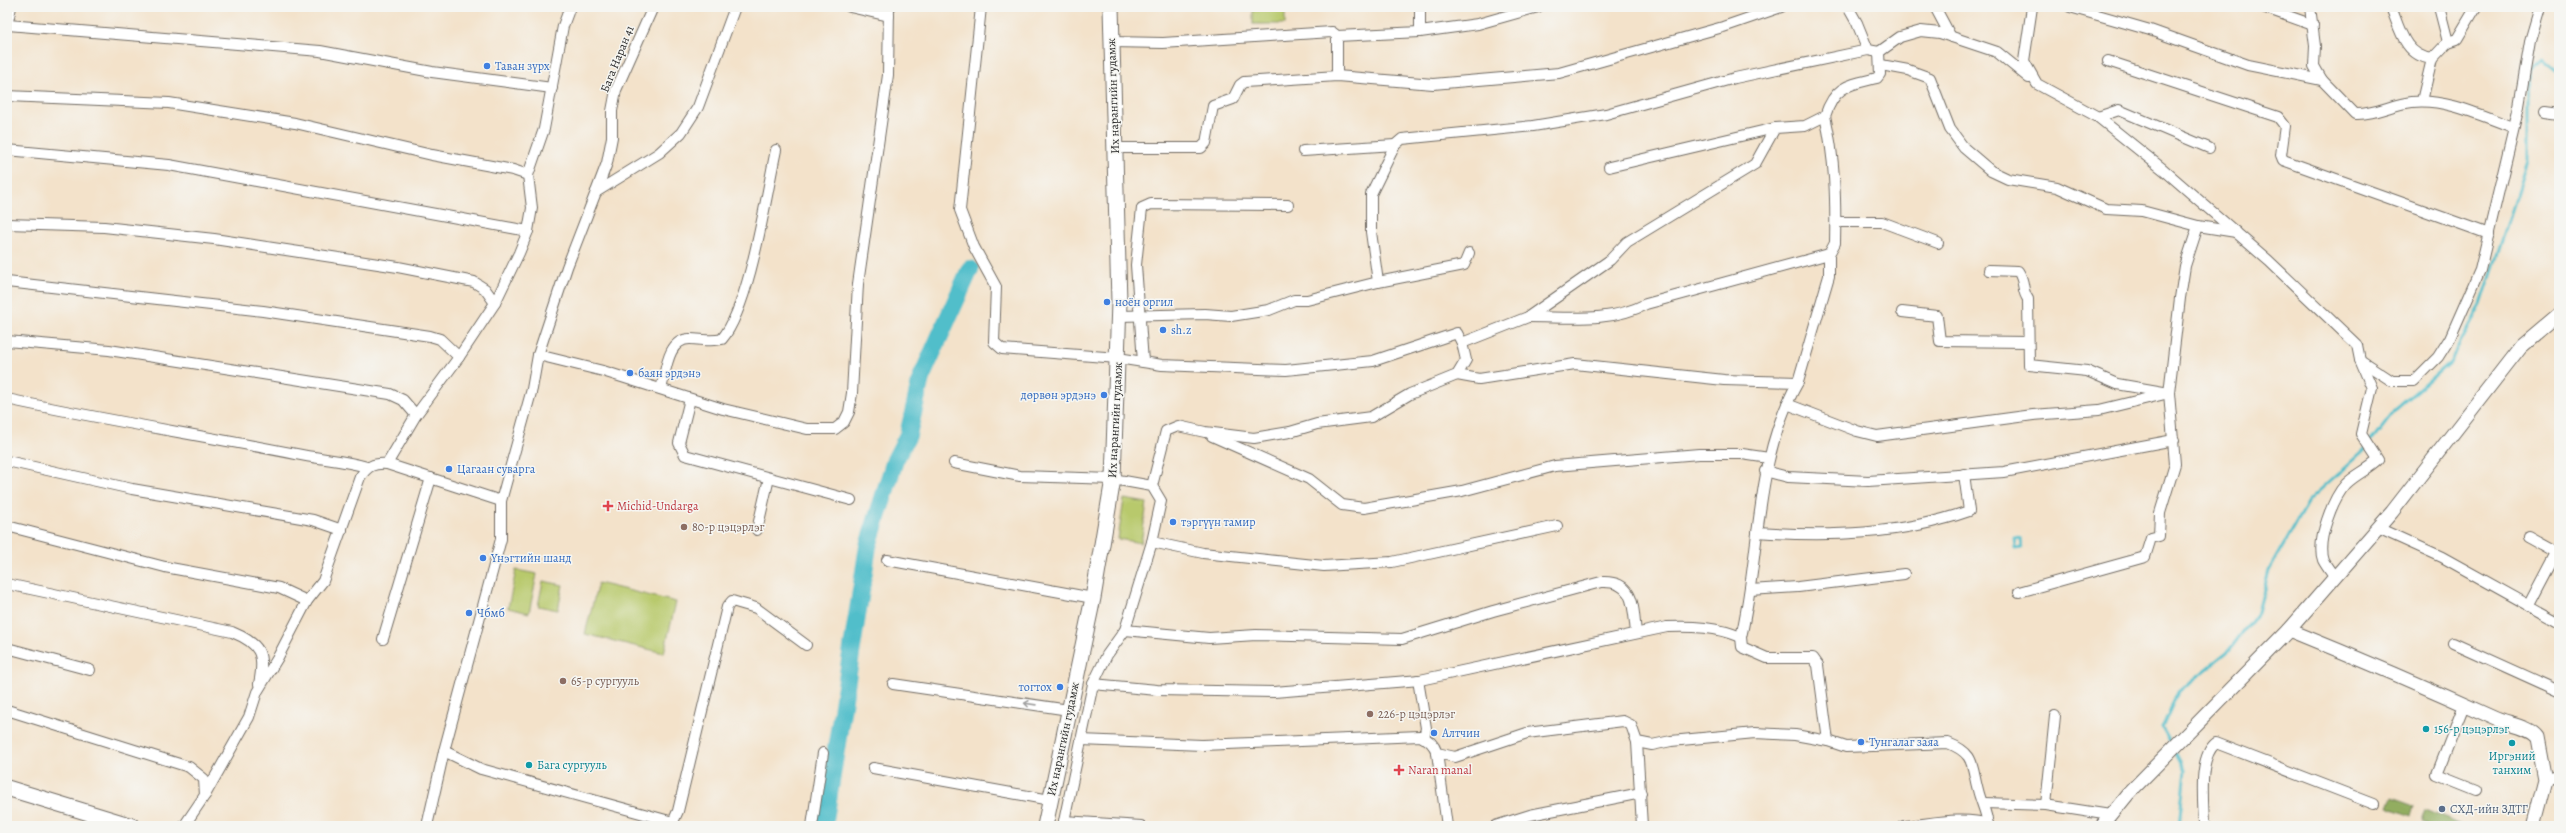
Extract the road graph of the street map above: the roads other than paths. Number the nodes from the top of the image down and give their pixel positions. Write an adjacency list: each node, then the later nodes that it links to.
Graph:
1 (11, 7): 23 (street)
2 (570, 7): 37 (street)
3 (653, 7): 54 (street, Бага Наран 41)
4 (735, 7): 54 (street)
5 (850, 7): 21 (street)
6 (981, 7): 81 (street)
7 (1111, 7): 27 (main road, Их нарангийн гудамж)
8 (1420, 7): 24 (street)
9 (1538, 7): 24 (street)
10 (1781, 7): 34 (street)
11 (1848, 7): 29 (street)
12 (1936, 7): 26 (street)
13 (2032, 7): 36 (street)
14 (2070, 7): 35 (street)
15 (2263, 7): 22 (street)
16 (2310, 7): 22 (street)
17 (2391, 7): 31 (street)
18 (2439, 7): 28 (street)
19 (2476, 7): 28 (street)
20 (2540, 7): 44 (street)
21 (889, 11): 89 (street)
22 (2313, 25): 35 (street)
23 (7, 26): 37 (street)
24 (1420, 32): 25 (street)
25 (1338, 36): 27 (street); 34 (street)
26 (1951, 37): 30 (street); 36 (street)
27 (1112, 42): 47 (main road, Их нарангийн гудамж)
28 (2448, 42): 31 (street)
29 (1868, 50): 30 (street); 46 (street)
30 (1879, 52): 33 (street)
31 (2432, 59): 39 (street)
32 (2108, 61): 61 (street)
33 (1880, 65): 42 (street); 58 (street)
34 (1337, 76): 47 (street)
35 (2322, 80): 39 (street)
36 (2037, 84): 43 (street)
37 (552, 88): 53 (street)
38 (7, 96): 53 (street)
39 (2422, 101): 44 (street)
40 (2544, 112): 41 (street)
41 (2559, 114)
42 (1825, 116): 45 (street); 56 (street)
43 (2098, 117): 48 (street); 60 (street)
44 (2513, 127): 61 (street)
45 (1775, 128): 52 (street); 75 (street)
46 (1395, 145): 51 (street); 69 (street)
47 (1115, 148): 66 (main road, Их нарангийн гудамж)
48 (2209, 148)
49 (7, 150): 59 (street)
50 (776, 150): 86 (street)
51 (1303, 151)
52 (1609, 167)
53 (528, 175): 59 (street)
54 (596, 192): 79 (street, Бага Наран 41)
55 (1288, 205): 65 (street)
56 (1836, 222): 62 (street); 64 (street)
57 (7, 224): 70 (street)
58 (2198, 226): 60 (street); 87 (street)
59 (528, 231): 70 (street)
60 (2236, 232): 82 (street)
61 (2489, 234): 82 (street)
62 (1938, 242)
63 (1469, 253): 69 (street)
64 (1829, 254): 75 (street); 85 (street)
65 (1136, 265): 66 (street); 73 (street)
66 (1118, 266): 74 (main road, Их нарангийн гудамж)
67 (1989, 270): 77 (street)
68 (7, 282): 80 (street)
69 (1378, 282): 73 (street)
70 (495, 303): 80 (street)
71 (1902, 312): 77 (street)
72 (2559, 314): 109 (street)
73 (1138, 315): 74 (street); 83 (street)
74 (1119, 316): 81 (main road, Их нарангийн гудамж)
75 (1528, 317): 78 (street)
76 (7, 342): 91 (street)
77 (2028, 342): 87 (street)
78 (1462, 343): 83 (street); 84 (street)
79 (538, 355): 86 (street); 106 (street, Бага Наран 41)
80 (459, 357): 91 (street)
81 (1118, 358): 83 (street); 103 (main road, Их нарангийн гудамж)
82 (2360, 360): 118 (street)
83 (1143, 362)
84 (1457, 375): 85 (street); 92 (street)
85 (1798, 382): 90 (street)
86 (661, 389): 89 (street)
87 (2169, 393): 90 (street); 93 (street)
88 (7, 399): 98 (street)
89 (690, 399): 102 (street)
90 (1788, 404): 94 (street)
91 (416, 415): 97 (street)
92 (1205, 432): 94 (street); 104 (street)
93 (2174, 440): 100 (street); 121 (street)
94 (1769, 458): 99 (street)
95 (7, 461): 110 (street)
96 (954, 463): 103 (street)
97 (386, 464): 98 (street); 101 (street)
98 (367, 467): 110 (street)
99 (1765, 471): 100 (street); 112 (street)
100 (1964, 474): 112 (street)
101 (431, 478): 106 (street); 130 (street)
102 (769, 478): 105 (street); 111 (street)
103 (1113, 479): 104 (street); 122 (main road, Их нарангийн гудамж)
104 (1152, 486): 114 (street)
105 (852, 500)
106 (502, 501): 148 (street, Бага Наран 41)
107 (7, 526): 123 (street)
108 (1557, 526): 114 (street)
109 (2378, 528): 118 (street); 124 (street)
110 (342, 530): 123 (street)
111 (757, 530)
112 (1757, 532): 120 (street)
113 (2528, 536): 115 (street)
114 (1152, 542): 126 (street)
115 (2558, 550): 124 (street)
116 (887, 560): 122 (street)
117 (1904, 574): 120 (street)
118 (2335, 578): 127 (street)
119 (7, 584): 139 (street)
120 (1750, 590): 129 (street)
121 (2019, 592)
122 (1094, 598): 142 (main road, Их нарангийн гудамж)
123 (307, 601): 139 (street)
124 (2529, 606): 125 (street)
125 (2559, 622)
126 (1125, 630): 128 (street); 137 (street)
127 (2289, 630): 140 (street); 162 (street)
128 (1636, 633): 129 (street); 135 (street)
129 (1741, 637): 146 (street)
130 (383, 638)
131 (2453, 643): 138 (street)
132 (806, 645): 148 (street)
133 (7, 648): 134 (street)
134 (90, 670)
135 (1418, 680): 137 (street); 144 (street)
136 (893, 684): 142 (street, one-way to 136)
137 (1093, 684): 145 (street)
138 (2559, 691)
139 (257, 692): 157 (street)
140 (2464, 705): 153 (street); 155 (street)
141 (7, 710): 157 (street)
142 (1069, 710): 158 (main road, Их нарангийн гудамж)
143 (2056, 716): 161 (street)
144 (1424, 738): 145 (street); 150 (street)
145 (1081, 740): 163 (street)
146 (1828, 741): 147 (street); 159 (street)
147 (1637, 742): 150 (street); 156 (street)
148 (444, 751): 167 (street, Бага Наран 41)
149 (823, 753): 168 (street)
150 (1438, 753): 171 (street)
151 (873, 768): 158 (street)
152 (2559, 775): 153 (street)
153 (2545, 780): 177 (street)
154 (7, 788): 165 (main road)
155 (2477, 790)
156 (1641, 793): 172 (street); 173 (street)
157 (205, 795): 166 (street)
158 (1050, 800): 169 (main road, Их нарангийн гудамж)
159 (1984, 804): 161 (street); 164 (street)
160 (2374, 804): 176 (street)
161 (2046, 805): 162 (street)
162 (2110, 815): 175 (street)
163 (1064, 823): 170 (street)
164 (1988, 825): 174 (street)
165 (132, 826)
166 (184, 826)
167 (426, 826)
168 (812, 826)
169 (1045, 826)
170 (1141, 826)
171 (1447, 826)
172 (1495, 826)
173 (1642, 826)
174 (1904, 826)
175 (2102, 826)
176 (2204, 826)
177 (2534, 826)

